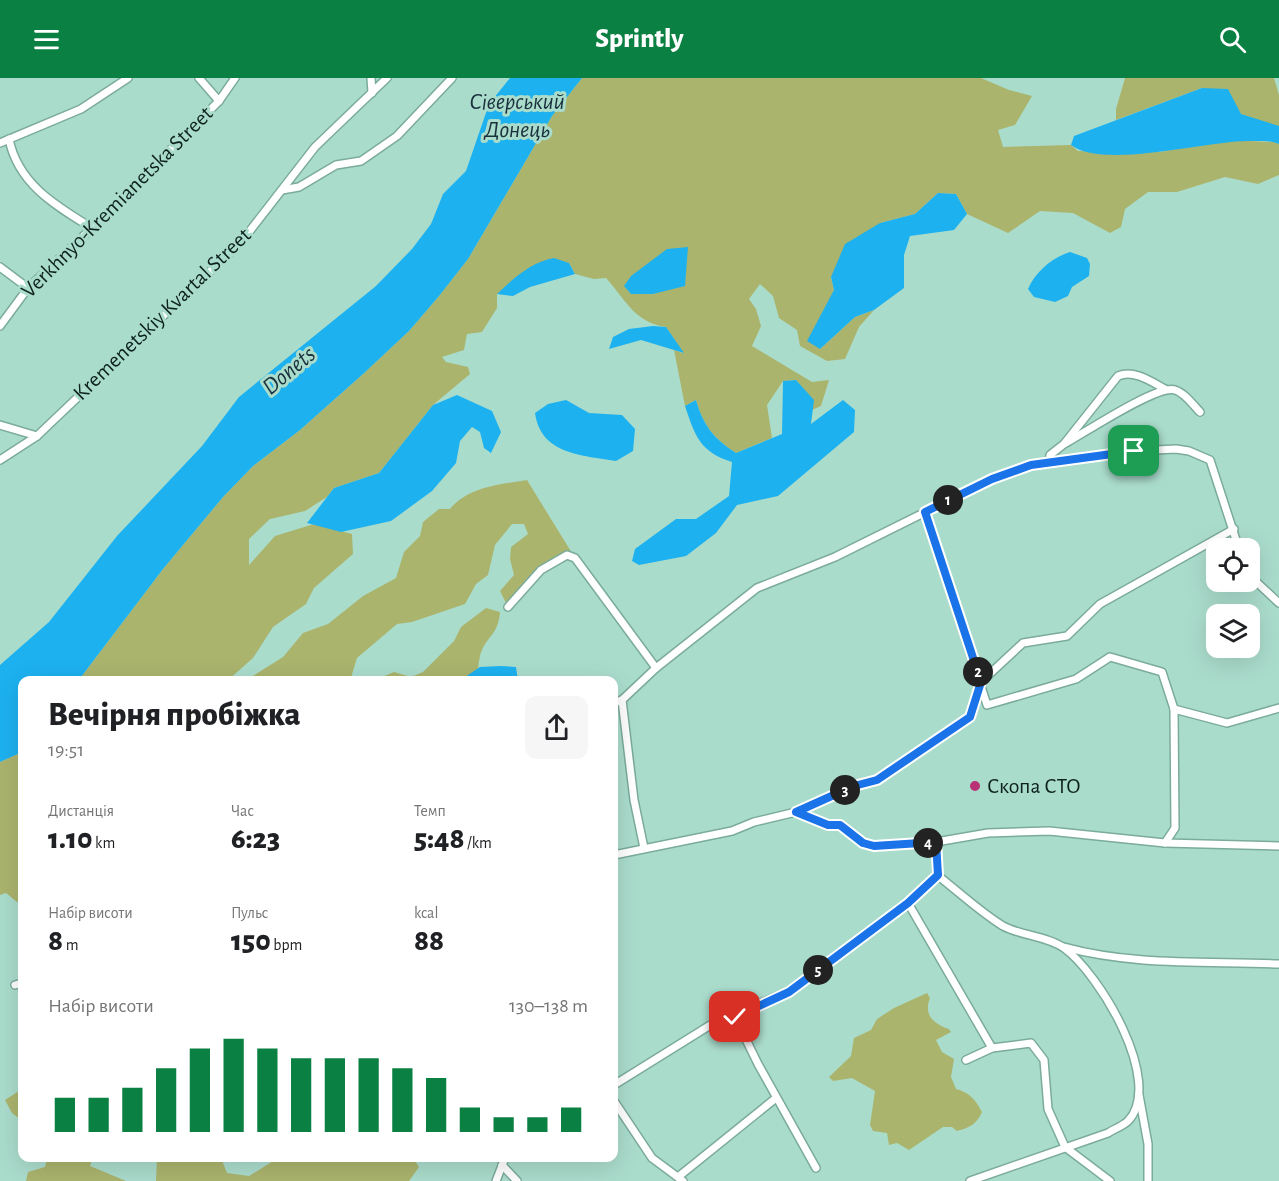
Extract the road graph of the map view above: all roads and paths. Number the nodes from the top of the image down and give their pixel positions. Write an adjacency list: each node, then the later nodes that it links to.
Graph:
1 (128, 78): 9 (street)
2 (199, 78): 8 (street)
3 (235, 78): 8 (street, Verkhnyo-Kremianetska Street)
4 (371, 78): 7 (street)
5 (387, 78): 7 (street, Kremenetskiy Kvartal Street)
6 (452, 78): 11 (street)
7 (372, 93): 11 (street, Kremenetskiy Kvartal Street)
8 (219, 101): 12 (street, Verkhnyo-Kremianetska Street)
9 (9, 140): 10 (street); 12 (street)
10 (0, 144)
11 (282, 190): 19 (street, Kremenetskiy Kvartal Street)
12 (92, 228): 14 (street, Verkhnyo-Kremianetska Street)
13 (0, 267): 14 (street)
14 (28, 288): 15 (street, Verkhnyo-Kremianetska Street)
15 (0, 326)
16 (1165, 389): 17 (street); 20 (street); 20 (street)
17 (1200, 412)
18 (0, 425): 19 (street)
19 (37, 436): 21 (street, Kremenetskiy Kvartal Street)
20 (1064, 444): 22 (street)
21 (0, 460)
22 (1049, 461): 23 (street); 24 (street)
23 (925, 512): 29 (street); 30 (street)
24 (1234, 529): 25 (street); 30 (street)
25 (1236, 538)
26 (1260, 585): 27 (street)
27 (1279, 603)
28 (508, 607): 29 (street)
29 (656, 668): 31 (street)
30 (981, 682): 34 (street); 35 (street)
31 (622, 700): 32 (street); 39 (street)
32 (618, 702)
33 (1279, 708): 34 (street)
34 (1174, 709): 37 (street)
35 (796, 812): 36 (street); 39 (street)
36 (936, 842): 37 (street); 41 (street)
37 (1165, 843): 38 (street)
38 (1279, 846)
39 (644, 848): 40 (street)
40 (618, 854)
41 (938, 875): 42 (street); 43 (street)
42 (908, 903): 45 (street); 46 (street)
43 (1063, 947): 44 (street); 49 (street)
44 (1279, 964)
45 (735, 1017): 48 (street); 50 (street)
46 (992, 1048): 47 (street); 52 (street)
47 (966, 1060)
48 (618, 1083)
49 (1139, 1095): 52 (street); 61 (street)
50 (776, 1098): 55 (street); 56 (street)
51 (618, 1107): 56 (street)
52 (1065, 1147): 59 (street); 60 (street)
53 (503, 1162): 57 (street)
54 (504, 1162): 58 (street)
55 (816, 1168)
56 (680, 1179)
57 (496, 1181)
58 (517, 1181)
59 (970, 1181)
60 (1110, 1181)
61 (1148, 1181)

